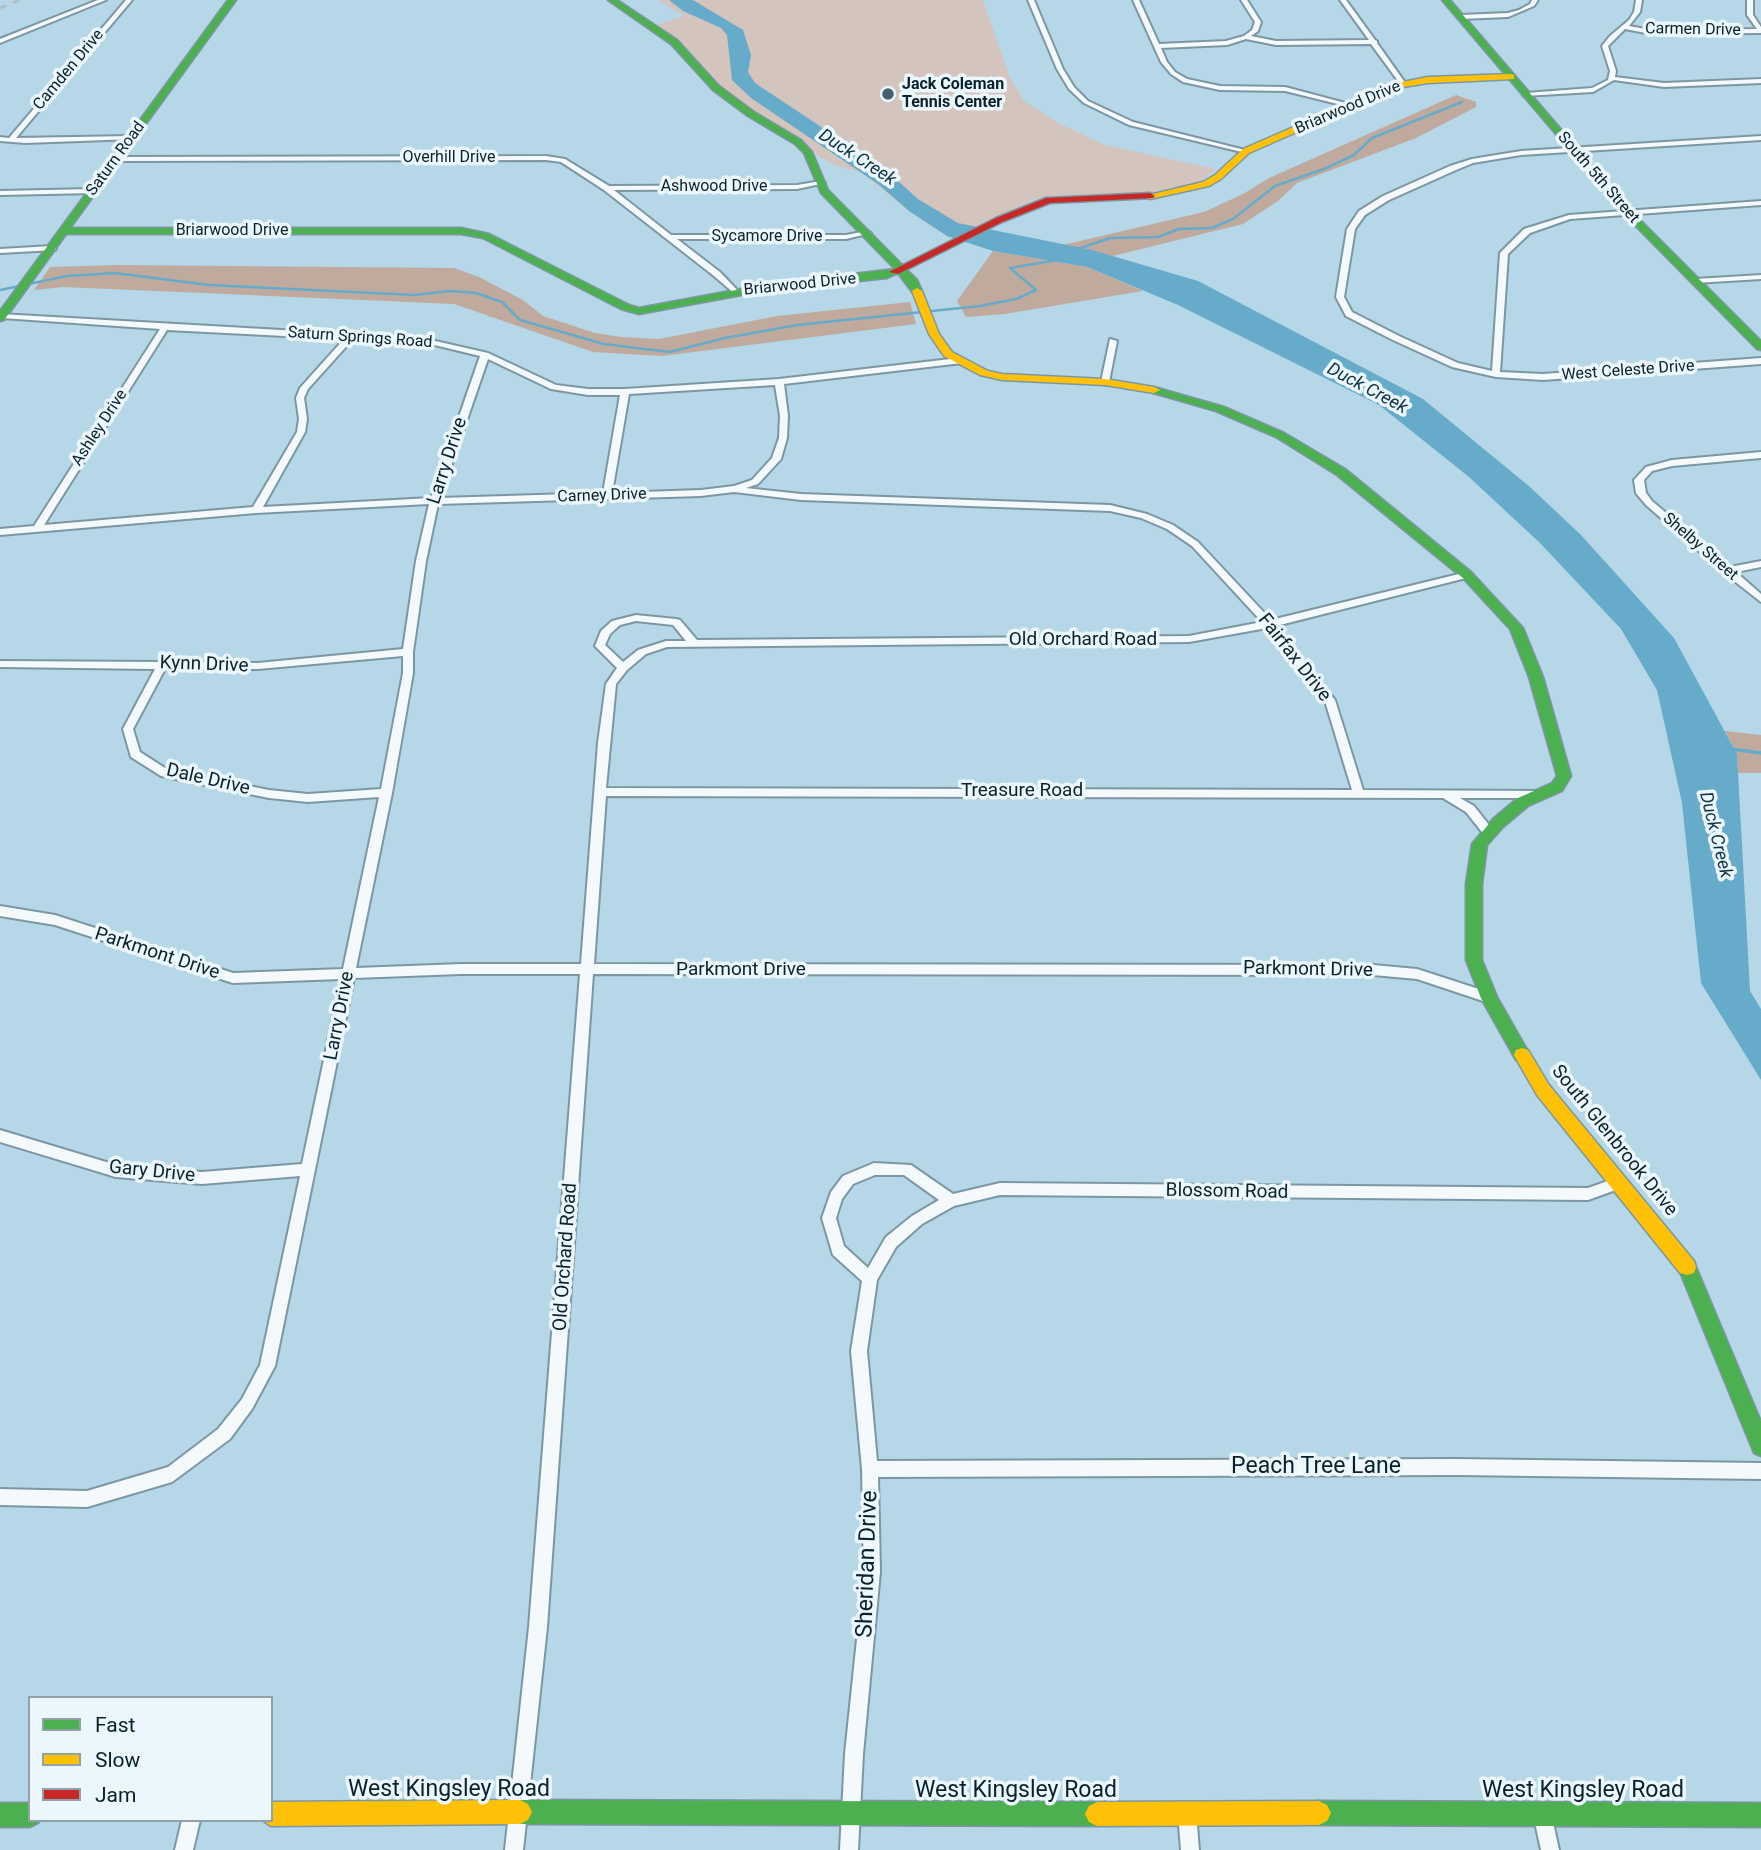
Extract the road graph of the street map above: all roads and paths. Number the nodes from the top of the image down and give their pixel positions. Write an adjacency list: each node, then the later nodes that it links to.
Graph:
1 (103, 0): 17 (street)
2 (129, 0): 29 (street, Camden Drive)
3 (232, 0): 26 (street, Saturn Road)
4 (612, 0): 33 (street, South Glenbrook Drive)
5 (1031, 0): 31 (street)
6 (1136, 0): 19 (street)
7 (1244, 0): 16 (street)
8 (1343, 0): 18 (street)
9 (1446, 0): 13 (street, South 5th Street)
10 (1535, 0): 13 (street)
11 (1639, 0): 14 (street)
12 (1750, 0): 15 (street)
13 (1461, 17): 20 (street, South 5th Street)
14 (1624, 27): 15 (street, Carmen Drive); 21 (street)
15 (1761, 31)
16 (1246, 37): 18 (street); 19 (street)
17 (0, 41)
18 (1375, 42): 23 (street)
19 (1158, 46): 25 (street)
20 (1511, 77): 23 (street, Briarwood Drive); 24 (street, South 5th Street)
21 (1612, 78): 22 (street); 24 (street)
22 (1761, 81)
23 (1403, 84): 25 (street, Briarwood Drive)
24 (1526, 95): 30 (street, South 5th Street)
25 (1350, 105): 31 (street, Briarwood Drive)
26 (132, 138): 29 (street); 32 (street, Saturn Road)
27 (1761, 138): 30 (street, West Celeste Drive)
28 (0, 139): 29 (street)
29 (10, 141)
30 (1573, 150): 38 (street, South 5th Street); 56 (street, West Celeste Drive)
31 (1246, 151): 44 (street, Briarwood Drive)
32 (117, 159): 34 (street, Overhill Drive); 35 (street, Saturn Road)
33 (821, 184): 34 (street, Ashwood Drive); 40 (street, South Glenbrook Drive)
34 (607, 188): 41 (street, Overhill Drive)
35 (92, 191): 36 (street); 39 (street, Saturn Road)
36 (0, 193)
37 (1761, 203): 38 (street)
38 (1627, 212): 46 (street, South 5th Street); 56 (street)
39 (64, 232): 42 (street, Saturn Road); 47 (street, Briarwood Drive)
40 (867, 233): 41 (street, Sycamore Drive); 44 (street, South Glenbrook Drive)
41 (668, 237): 47 (street, Overhill Drive)
42 (52, 248): 43 (street); 48 (street, Saturn Road)
43 (0, 251)
44 (901, 269): 47 (street, Briarwood Drive); 54 (street, South Glenbrook Drive)
45 (1761, 277): 46 (street)
46 (1695, 281): 52 (street, South 5th Street)
47 (735, 292)
48 (6, 307): 49 (street, Saturn Springs Road)
49 (165, 327): 50 (street, Saturn Springs Road); 65 (street, Ashley Drive)
50 (351, 336): 53 (street, Saturn Springs Road); 64 (street)
51 (1113, 341): 58 (street)
52 (1761, 346)
53 (485, 355): 59 (street, Saturn Springs Road); 63 (street, Larry Drive)
54 (959, 361): 57 (street, Saturn Springs Road); 58 (street, South Glenbrook Drive)
55 (1761, 361): 56 (street, West Celeste Drive)
56 (1496, 374)
57 (779, 382): 59 (street, Saturn Springs Road); 61 (street)
58 (1105, 382): 70 (street, South Glenbrook Drive)
59 (625, 393): 62 (street)
60 (1761, 455): 69 (street, Shelby Street)
61 (734, 489): 62 (street, Carney Drive); 67 (street, Carney Drive)
62 (607, 495): 63 (street, Carney Drive)
63 (434, 502): 64 (street, Carney Drive); 74 (street, Larry Drive)
64 (256, 510): 65 (street, Carney Drive)
65 (37, 529): 66 (street, Carney Drive)
66 (0, 532)
67 (1195, 544): 72 (street, Fairfax Drive)
68 (1761, 564): 69 (street)
69 (1727, 571): 71 (street, Shelby Street)
70 (1467, 575): 72 (street, Old Orchard Road); 82 (street, South Glenbrook Drive)
71 (1761, 599)
72 (1269, 624): 73 (street, Old Orchard Road); 79 (street, Fairfax Drive)
73 (693, 642): 77 (street, Old Orchard Road); 77 (street)
74 (408, 652): 75 (street, Kynn Drive); 80 (street, Larry Drive)
75 (163, 663): 76 (street, Kynn Drive); 80 (street, Dale Drive)
76 (0, 664)
77 (623, 668): 78 (street, Old Orchard Road)
78 (600, 792): 79 (street, Treasure Road); 85 (street, Old Orchard Road)
79 (1357, 792): 81 (street, Treasure Road)
80 (386, 793): 86 (street, Larry Drive)
81 (1444, 793): 82 (street, Treasure Road); 83 (street)
82 (1542, 794): 83 (street, South Glenbrook Drive)
83 (1489, 833): 87 (street, South Glenbrook Drive)
84 (0, 911): 86 (street, Parkmont Drive)
85 (589, 970): 86 (street, Parkmont Drive); 87 (street, Parkmont Drive); 97 (street, Old Orchard Road)
86 (348, 975): 89 (street, Larry Drive)
87 (1489, 998): 90 (street, South Glenbrook Drive)
88 (0, 1136): 89 (street, Gary Drive)
89 (309, 1169): 96 (street, Larry Drive)
90 (1619, 1183): 91 (street, Blossom Road); 93 (street, South Glenbrook Drive)
91 (950, 1201): 92 (street, Blossom Road); 92 (street)
92 (870, 1279): 94 (street, Sheridan Drive)
93 (1761, 1446)
94 (870, 1469): 95 (street, Peach Tree Lane); 103 (street, Sheridan Drive)
95 (1761, 1471)
96 (0, 1497)
97 (518, 1812): 100 (street, West Kingsley Road); 103 (street, West Kingsley Road); 107 (street, Old Orchard Road)
98 (1187, 1813): 99 (street, West Kingsley Road); 103 (street, West Kingsley Road); 109 (street)
99 (1542, 1813): 104 (street, West Kingsley Road); 110 (street)
100 (273, 1814)
101 (0, 1815): 102 (street)
102 (28, 1815)
103 (850, 1815): 108 (street, Sheridan Drive)
104 (1761, 1815)
105 (191, 1822): 106 (street)
106 (184, 1850)
107 (514, 1850)
108 (849, 1850)
109 (1190, 1850)
110 (1550, 1850)

